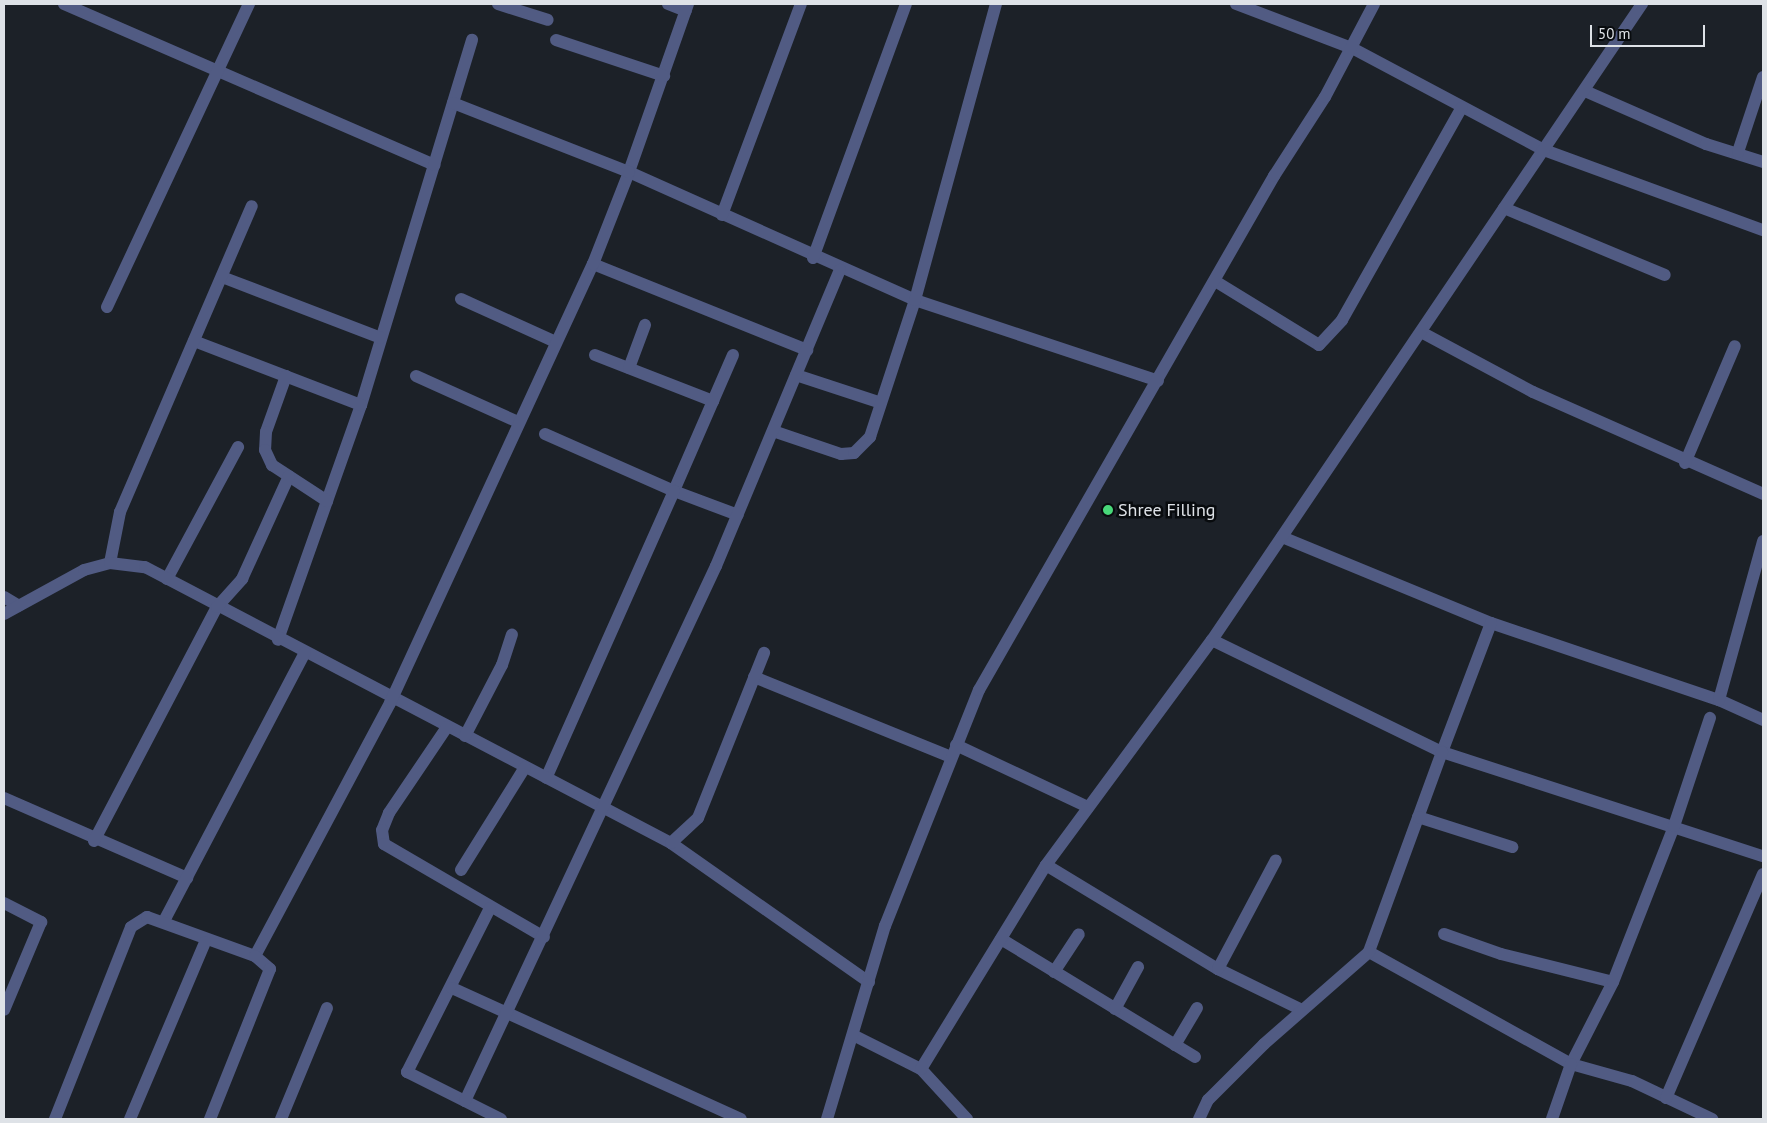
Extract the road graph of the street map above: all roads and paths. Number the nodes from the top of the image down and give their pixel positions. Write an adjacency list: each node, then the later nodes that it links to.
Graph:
1 (64, 4): 16 (street)
2 (249, 4): 16 (street)
3 (498, 4): 12 (street)
4 (668, 4): 11 (street)
5 (801, 4): 29 (street)
6 (906, 4): 31 (street)
7 (996, 4): 38 (street)
8 (1236, 4): 15 (street)
9 (1374, 4): 15 (street)
10 (1642, 4): 19 (street)
11 (687, 7): 17 (street)
12 (548, 20)
13 (472, 40): 20 (street)
14 (556, 40): 17 (street)
15 (1352, 48): 21 (street); 36 (street)
16 (216, 71): 25 (street); 39 (street)
17 (664, 76): 26 (street)
18 (1763, 77): 23 (street)
19 (1585, 91): 22 (street); 23 (street)
20 (453, 103): 25 (street); 26 (street)
21 (1462, 106): 22 (street); 36 (street)
22 (1544, 150): 28 (street); 30 (street)
23 (1738, 152): 24 (street)
24 (1763, 162)
25 (434, 165): 42 (street)
26 (629, 172): 29 (street); 32 (street)
27 (252, 206): 35 (street)
28 (1504, 208): 34 (street); 41 (street)
29 (722, 215): 31 (street)
30 (1763, 230)
31 (813, 258): 33 (street)
32 (593, 264): 44 (street); 46 (street)
33 (840, 270): 38 (street); 46 (street)
34 (1665, 275)
35 (222, 277): 42 (street); 43 (street)
36 (1215, 281): 53 (street)
37 (461, 299): 44 (street)
38 (914, 300): 53 (street); 55 (street)
39 (107, 307)
40 (645, 325): 49 (street)
41 (1421, 332): 61 (street); 67 (street)
42 (381, 338): 56 (street)
43 (194, 341): 50 (street); 69 (street)
44 (556, 342): 57 (street)
45 (1735, 346): 61 (street)
46 (807, 350): 52 (street)
47 (595, 355): 49 (street)
48 (733, 356): 54 (street)
49 (629, 368): 54 (street)
50 (286, 376): 56 (street); 62 (street)
51 (416, 376): 57 (street)
52 (796, 376): 55 (street); 58 (street)
53 (1158, 381): 88 (street)
54 (713, 401): 63 (street)
55 (881, 403): 58 (street)
56 (362, 405): 65 (street)
57 (518, 422): 82 (street)
58 (773, 431): 66 (street)
59 (545, 434): 63 (street)
60 (238, 447): 70 (street)
61 (1685, 463): 64 (street)
62 (289, 476): 65 (street); 73 (street)
63 (674, 492): 66 (street); 91 (street)
64 (1763, 494)
65 (327, 502): 77 (street)
66 (738, 515): 93 (street)
67 (1282, 537): 75 (street); 78 (street)
68 (1763, 541): 83 (street)
69 (110, 563): 70 (street); 72 (street)
70 (167, 579): 73 (street)
71 (4, 597): 72 (street)
72 (19, 606): 74 (street)
73 (217, 606): 77 (street); 97 (street)
74 (4, 614)
75 (1491, 623): 83 (street); 89 (street)
76 (512, 635): 87 (street)
77 (278, 640): 79 (street)
78 (1212, 640): 89 (street); 94 (street)
79 (305, 653): 82 (street); 105 (street)
80 (764, 653): 81 (street)
81 (754, 678): 88 (street); 98 (street)
82 (393, 694): 86 (street); 115 (street)
83 (1719, 700): 85 (street)
84 (1710, 718): 96 (street)
85 (1763, 720)
86 (447, 727): 87 (street); 107 (street)
87 (465, 736): 90 (street)
88 (953, 751): 94 (street); 119 (street)
89 (1442, 752): 95 (street); 96 (street)
90 (525, 767): 91 (street); 103 (street)
91 (546, 778): 93 (street)
92 (4, 798): 97 (street)
93 (603, 807): 98 (street); 111 (street)
94 (1088, 807): 102 (street)
95 (1418, 817): 99 (street); 114 (street)
96 (1674, 826): 100 (street); 120 (street)
97 (94, 841): 105 (street)
98 (672, 842): 119 (street)
99 (1512, 847)
100 (1763, 856)
101 (1276, 860): 117 (street)
102 (1046, 865): 112 (street); 117 (street)
103 (461, 870)
104 (1763, 874): 133 (street)
105 (187, 878): 108 (street)
106 (4, 903): 126 (street)
107 (490, 908): 111 (street); 121 (street)
108 (164, 921): 113 (street); 137 (street)
109 (1079, 934): 118 (street)
110 (1444, 934): 120 (street)
111 (544, 937): 127 (street)
112 (1001, 939): 118 (street); 132 (street)
113 (205, 942): 115 (street); 138 (street)
114 (1369, 952): 125 (street); 131 (street)
115 (255, 956): 139 (street)
116 (1138, 966): 124 (street)
117 (1218, 969): 125 (street)
118 (1054, 972): 124 (street)
119 (869, 982): 128 (street)
120 (1613, 982): 131 (street)
121 (452, 988): 127 (street); 134 (street)
122 (327, 1008): 140 (street)
123 (1196, 1008): 129 (street)
124 (1115, 1009): 129 (street)
125 (1300, 1009): 144 (street)
126 (4, 1010)
127 (509, 1015): 134 (street); 142 (street)
128 (853, 1035): 132 (street); 143 (street)
129 (1175, 1045): 130 (street)
130 (1195, 1057)
131 (1571, 1064): 133 (street); 145 (street)
132 (921, 1069): 136 (street)
133 (1666, 1098): 135 (street)
134 (465, 1101): 141 (street)
135 (1691, 1114): 146 (street)
136 (964, 1118)
137 (55, 1119)
138 (130, 1119)
139 (210, 1119)
140 (281, 1119)
141 (501, 1119)
142 (741, 1119)
143 (827, 1119)
144 (1199, 1119)
145 (1552, 1119)
146 (1712, 1119)

